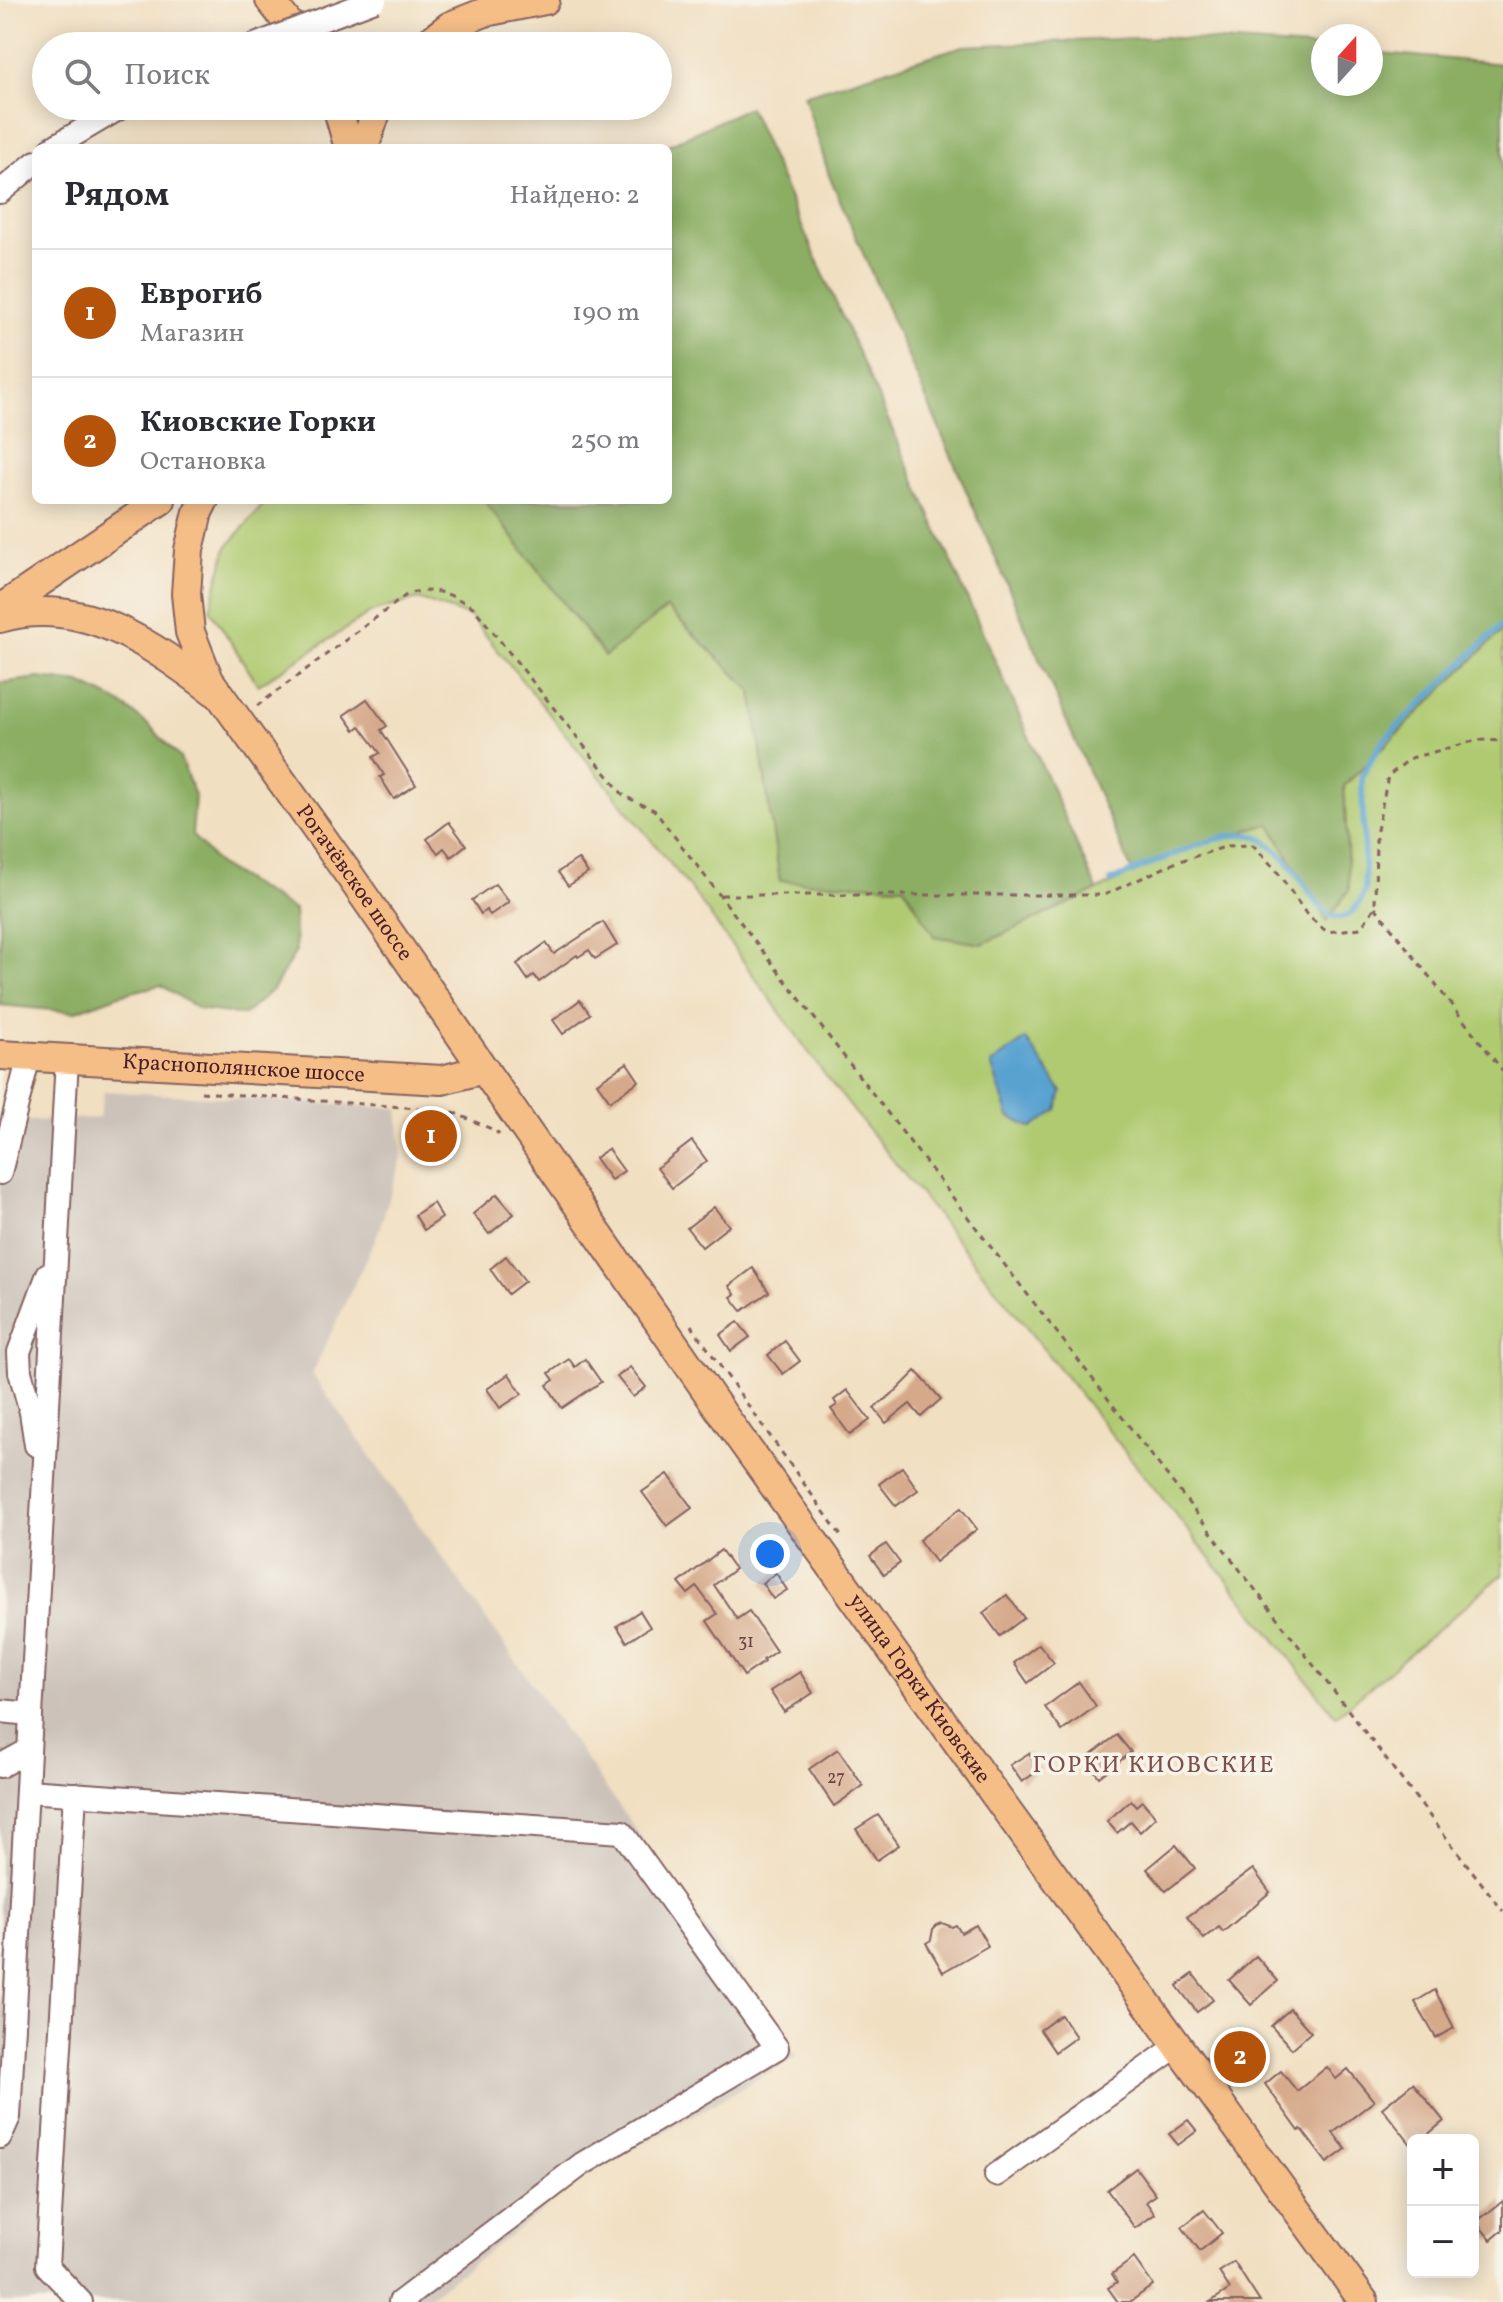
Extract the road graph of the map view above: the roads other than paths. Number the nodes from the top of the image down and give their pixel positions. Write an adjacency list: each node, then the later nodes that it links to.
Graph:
1 (270, 0): 5 (main road)
2 (375, 0): 4 (street, bridge)
3 (545, 0): 6 (main road)
4 (289, 32)
5 (295, 32)
6 (442, 32)
7 (99, 120): 10 (street)
8 (341, 120): 11 (main road)
9 (373, 120): 12 (main road)
10 (59, 144)
11 (348, 144)
12 (365, 144)
13 (32, 165): 14 (street)
14 (0, 192)
15 (155, 504): 17 (main road)
16 (202, 504): 19 (main road, Рогачёвское шоссе)
17 (0, 609)
18 (0, 618): 19 (main road, Рогачёвское шоссе)
19 (230, 709): 23 (main road, Рогачёвское шоссе)
20 (0, 1055): 21 (main road, Краснополянское шоссе)
21 (29, 1056): 22 (main road, Краснополянское шоссе); 24 (street)
22 (67, 1059): 23 (main road, Краснополянское шоссе); 25 (street)
23 (484, 1069): 33 (main road, улица Горки Киовские)
24 (0, 1171)
25 (57, 1251): 26 (street); 26 (street)
26 (44, 1490): 28 (street)
27 (0, 1711): 28 (street)
28 (31, 1714): 29 (street)
29 (29, 1750): 30 (street); 31 (street)
30 (0, 1766)
31 (27, 1791): 32 (street); 34 (street)
32 (75, 1794): 36 (street); 37 (street)
33 (1177, 2046): 35 (street); 38 (main road, улица Горки Киовские)
34 (0, 2137)
35 (996, 2175)
36 (81, 2302)
37 (400, 2302)
38 (1364, 2302)

